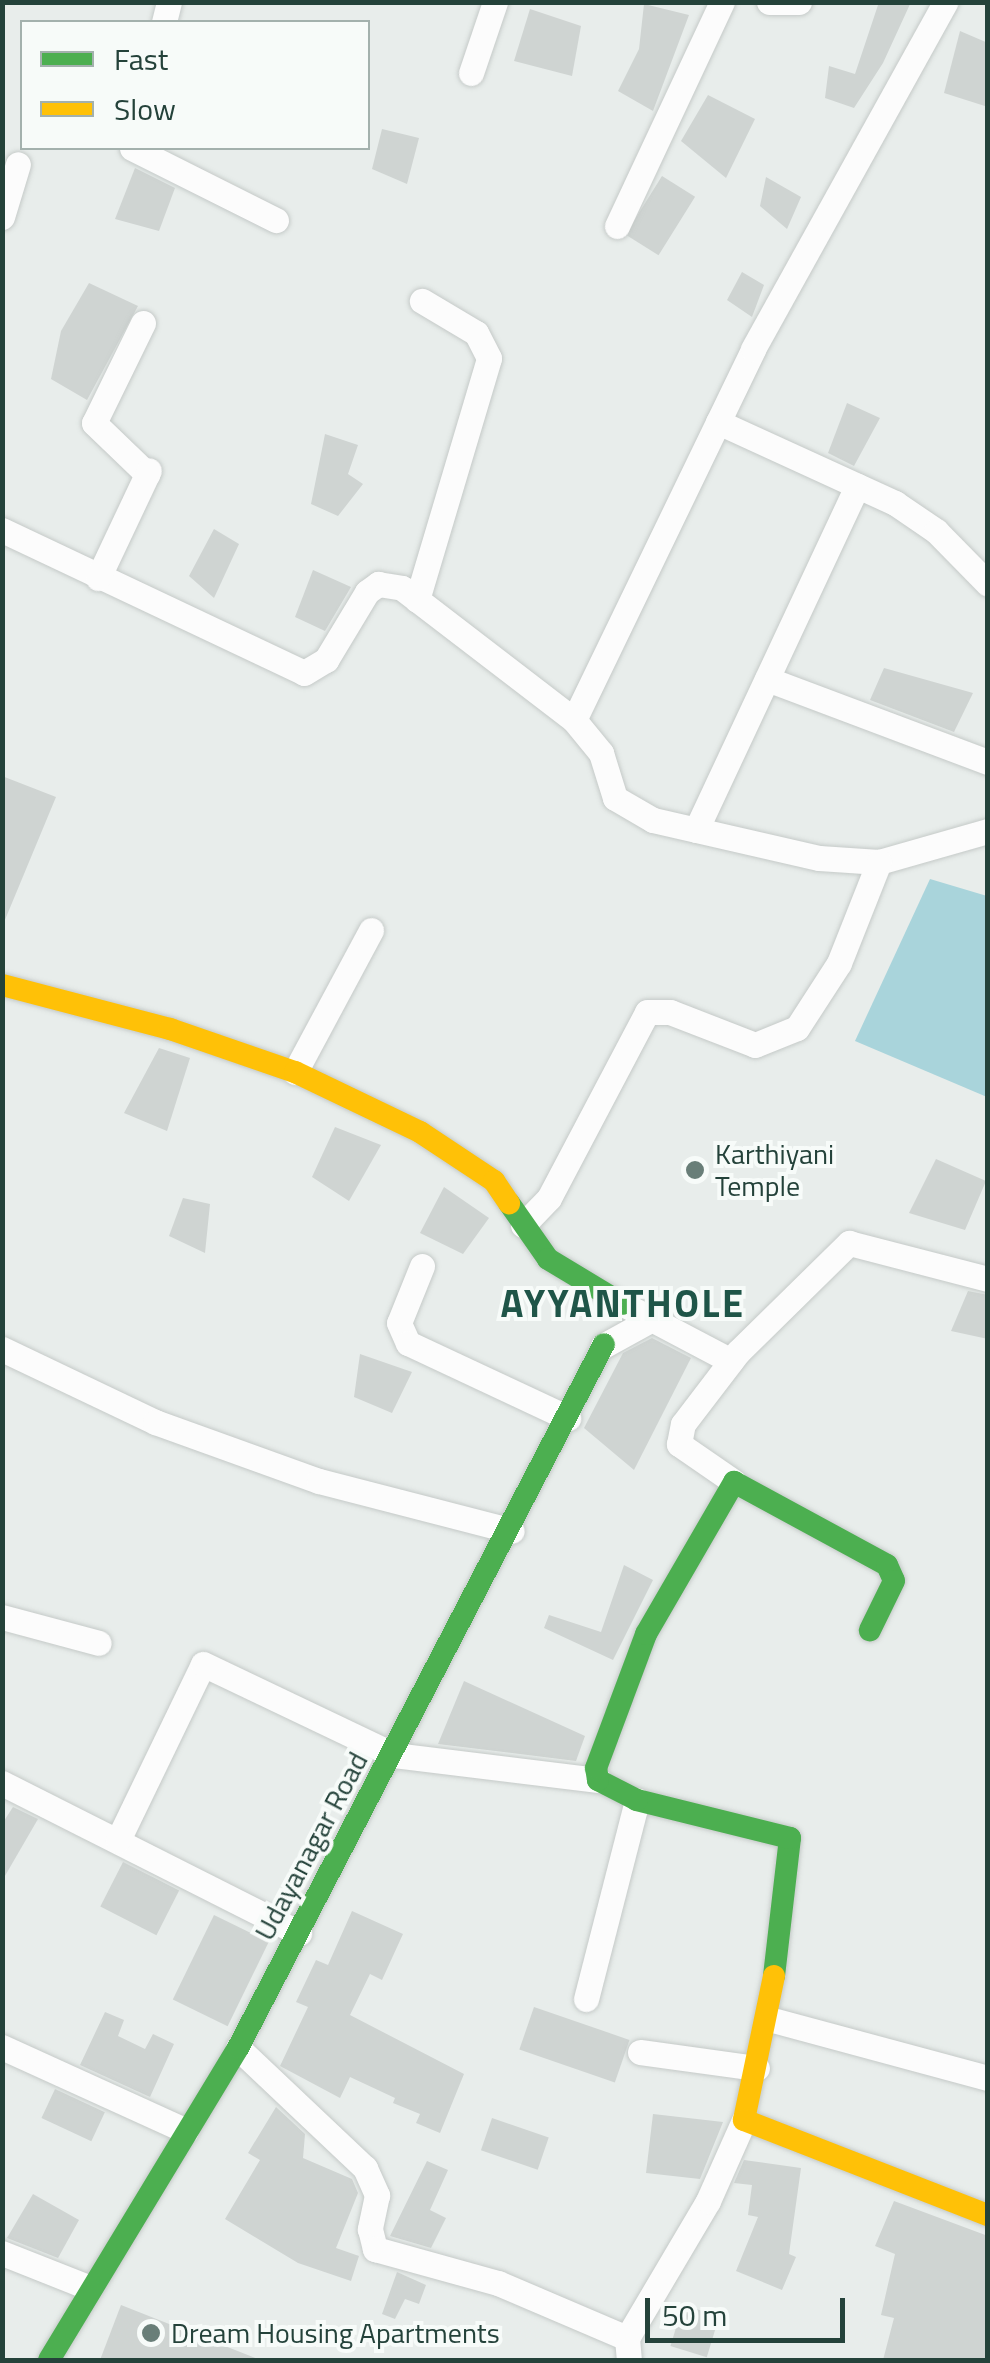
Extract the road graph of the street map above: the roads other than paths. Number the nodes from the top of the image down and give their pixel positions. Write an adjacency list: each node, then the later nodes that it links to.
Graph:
1 (494, 2): 6 (street)
2 (722, 2): 11 (street)
3 (769, 2): 4 (street)
4 (799, 2)
5 (944, 2): 14 (street)
6 (471, 73)
7 (136, 150): 10 (street)
8 (18, 164): 9 (street)
9 (2, 217)
10 (276, 220)
11 (617, 226)
12 (422, 300): 19 (street)
13 (143, 323): 17 (street)
14 (718, 422): 15 (street); 21 (street)
15 (858, 486): 18 (street); 20 (street)
16 (2, 530): 17 (street)
17 (98, 578): 19 (street)
18 (988, 584)
19 (417, 600): 21 (street)
20 (768, 679): 22 (street); 23 (street)
21 (574, 720): 23 (street)
22 (988, 762)
23 (696, 830): 25 (street)
24 (988, 831): 25 (street)
25 (879, 862): 29 (street)
26 (371, 930): 28 (street)
27 (2, 985): 28 (street)
28 (295, 1072): 29 (street)
29 (523, 1225): 32 (street)
30 (422, 1266): 38 (street)
31 (988, 1279): 37 (street)
32 (588, 1284): 33 (street); 35 (street)
33 (624, 1304): 34 (street)
34 (652, 1319): 35 (street); 37 (street)
35 (603, 1345): 38 (street, Udayanagar Road)
36 (2, 1348): 40 (street)
37 (731, 1361): 39 (street)
38 (568, 1418): 40 (street, Udayanagar Road)
39 (734, 1482): 42 (street); 45 (street)
40 (512, 1531): 44 (street, Udayanagar Road)
41 (2, 1617): 43 (street)
42 (870, 1630)
43 (99, 1643)
44 (394, 1755): 45 (street); 48 (street); 49 (street, Udayanagar Road)
45 (598, 1780): 47 (street)
46 (2, 1783): 48 (street)
47 (637, 1800): 50 (street); 51 (street)
48 (118, 1840): 49 (street)
49 (299, 1933): 53 (street, Udayanagar Road)
50 (586, 1999)
51 (769, 2019): 55 (street); 56 (street)
52 (2, 2047): 58 (street)
53 (238, 2048): 58 (street, Udayanagar Road); 62 (street)
54 (640, 2052): 55 (street)
55 (757, 2068): 57 (street)
56 (988, 2078)
57 (744, 2120): 59 (street); 62 (street)
58 (186, 2131): 61 (street, Udayanagar Road)
59 (988, 2215)
60 (2, 2252): 61 (street)
61 (88, 2286): 63 (street, Udayanagar Road)
62 (628, 2349)
63 (48, 2360)

